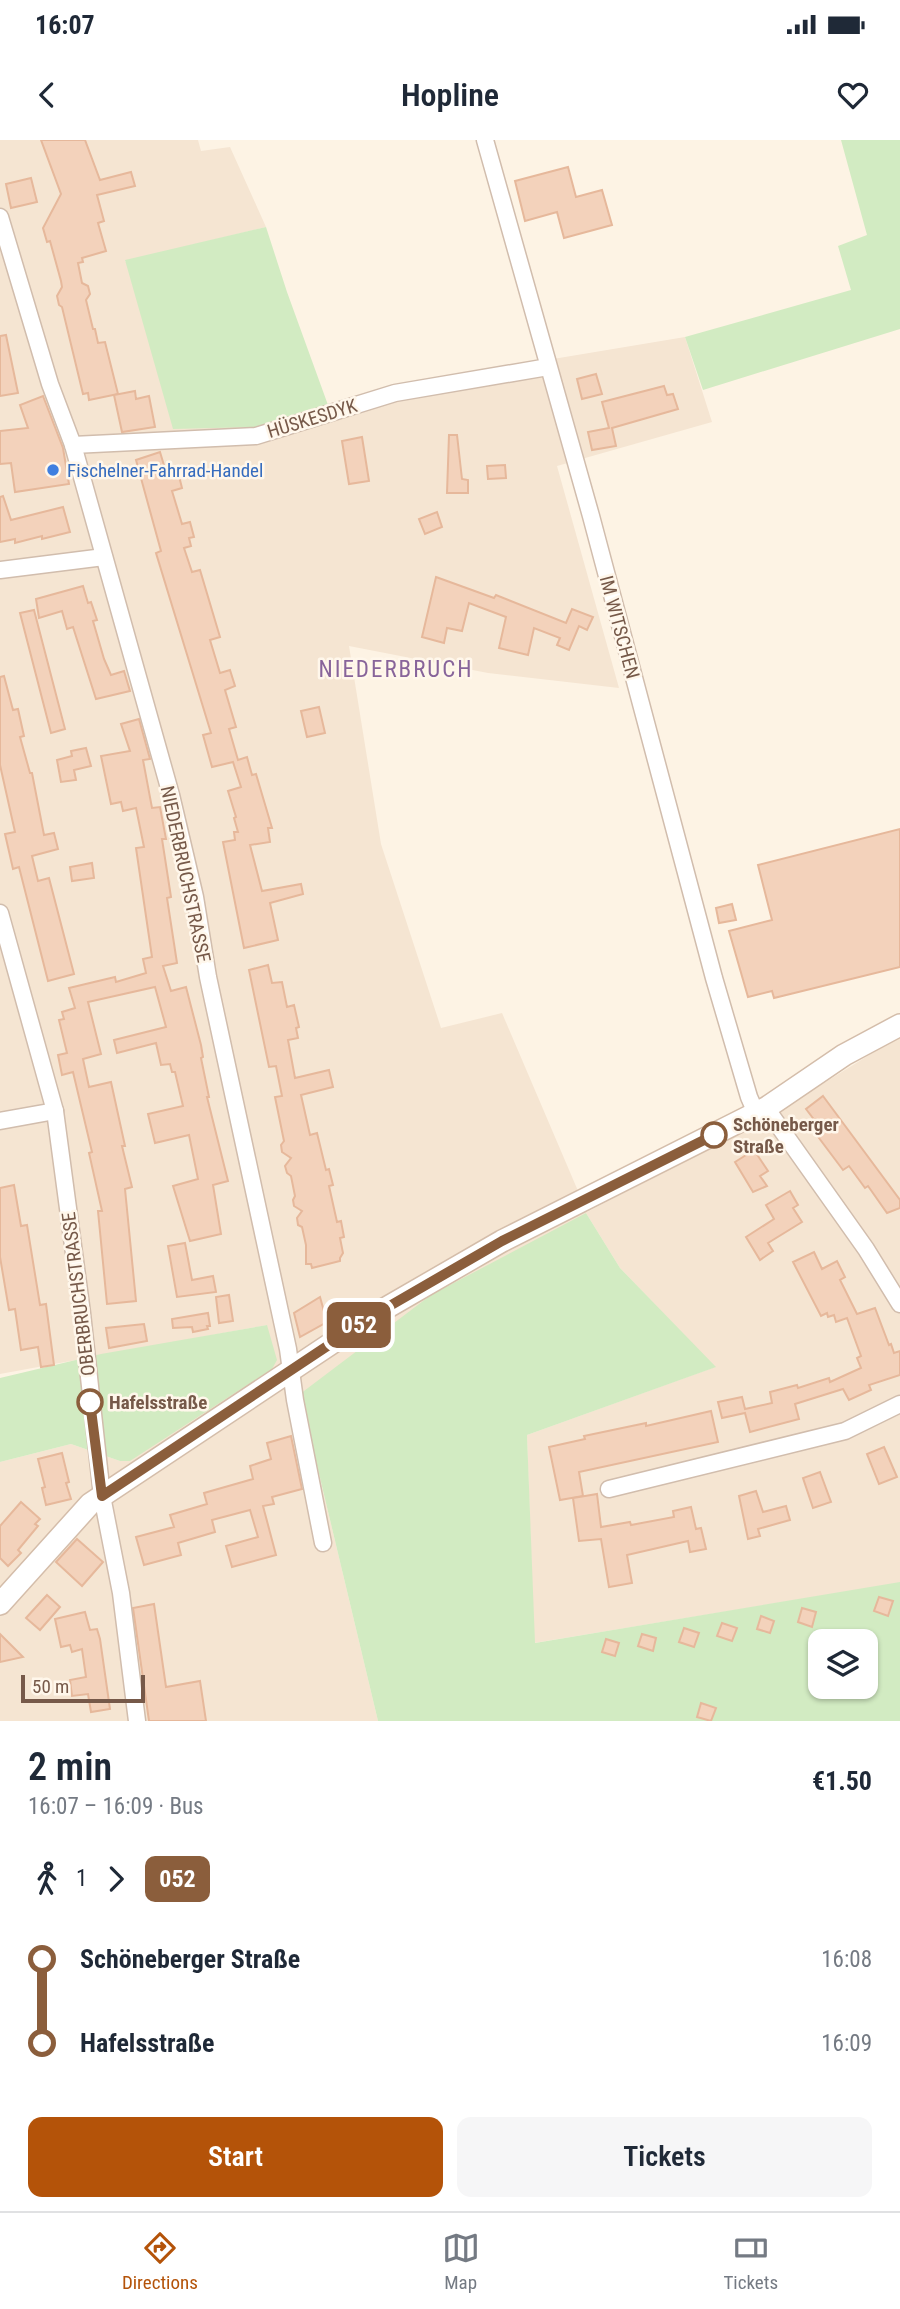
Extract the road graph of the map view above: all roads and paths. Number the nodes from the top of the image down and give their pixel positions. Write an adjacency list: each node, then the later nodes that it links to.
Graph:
1 (485, 140): 3 (street, IM WITSCHEN)
2 (0, 217): 4 (street, NIEDERBRUCHSTRASSE)
3 (548, 367): 4 (street, HÜSKESDYK); 9 (street, IM WITSCHEN)
4 (73, 445): 5 (street, NIEDERBRUCHSTRASSE)
5 (104, 558): 6 (street); 13 (street, NIEDERBRUCHSTRASSE)
6 (0, 570)
7 (0, 913): 10 (street, OBERBRUCHSTRASSE)
8 (900, 1025): 9 (main road)
9 (761, 1110): 12 (street); 13 (main road)
10 (55, 1111): 11 (street); 16 (street, OBERBRUCHSTRASSE)
11 (0, 1121)
12 (900, 1304)
13 (291, 1371): 16 (main road); 17 (street, NIEDERBRUCHSTRASSE)
14 (900, 1404): 15 (street)
15 (610, 1489)
16 (102, 1496): 18 (main road); 19 (street, OBERBRUCHSTRASSE)
17 (323, 1543)
18 (0, 1604)
19 (137, 1721)

